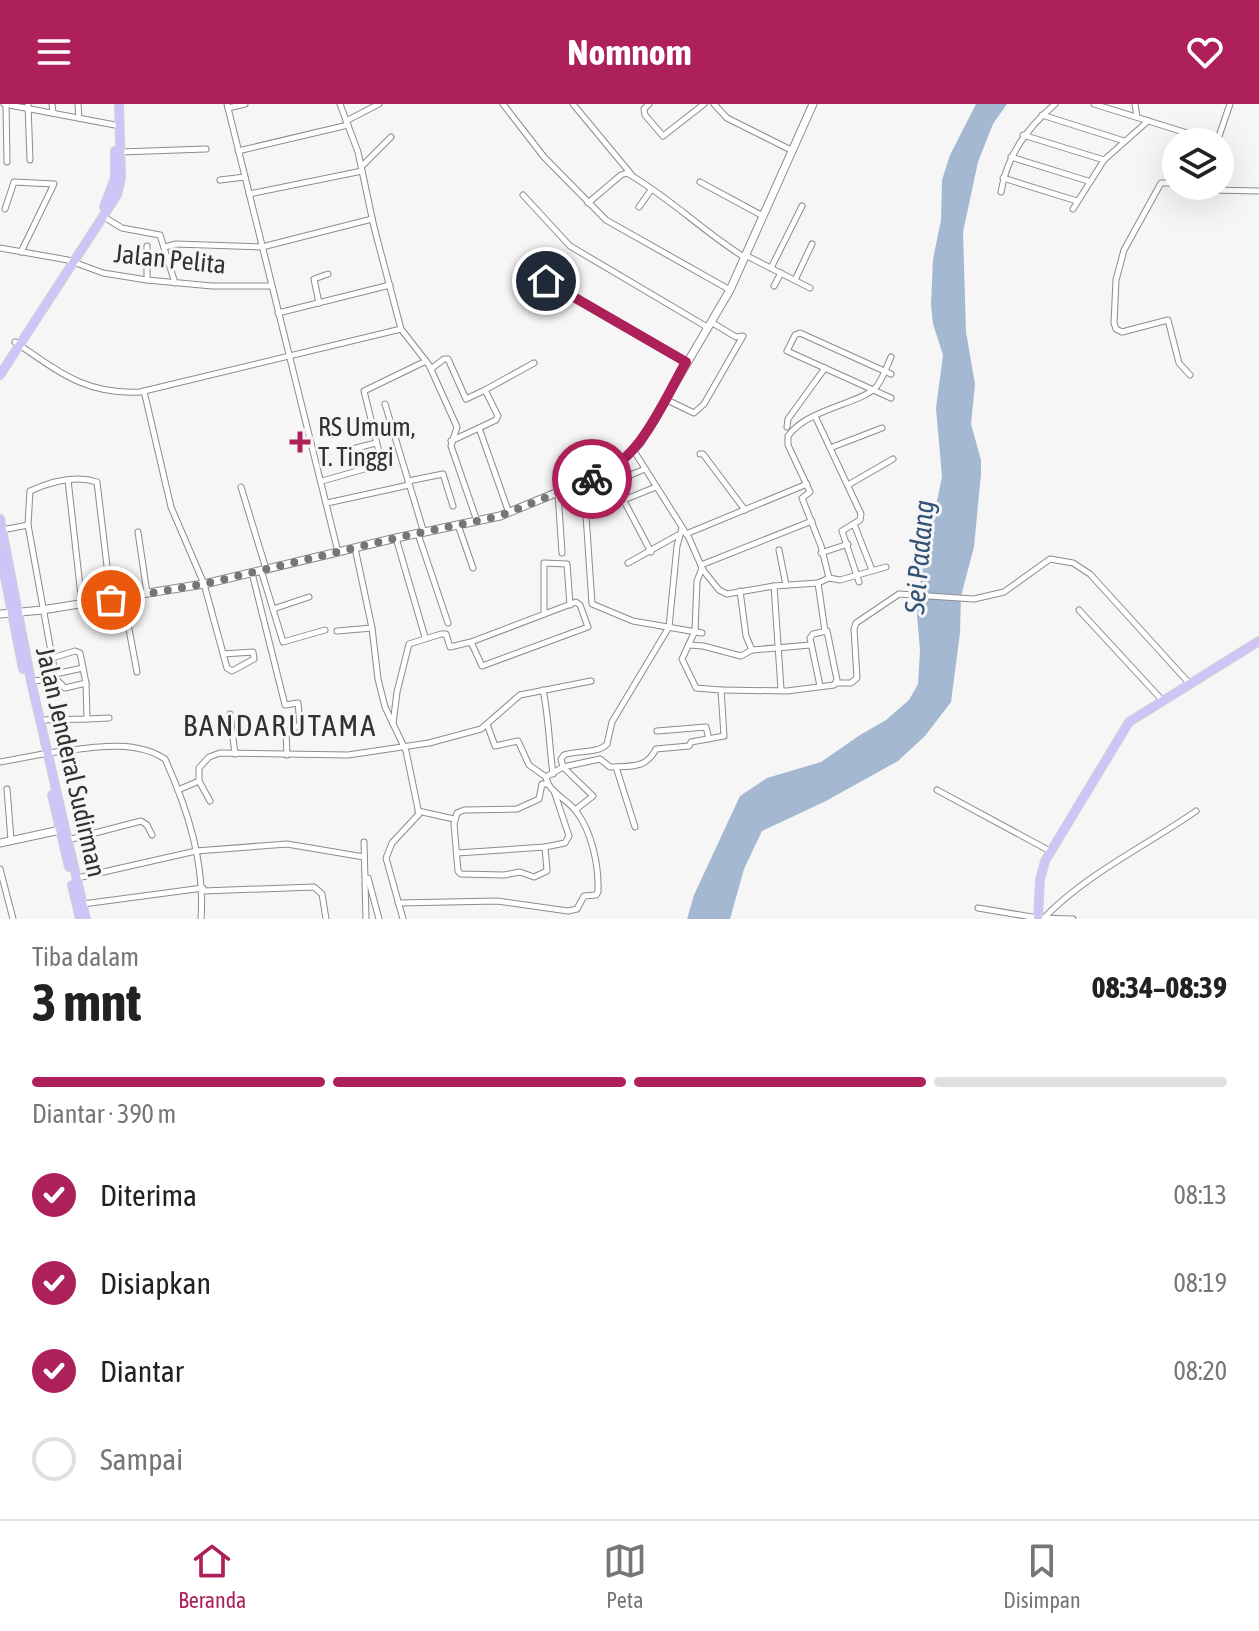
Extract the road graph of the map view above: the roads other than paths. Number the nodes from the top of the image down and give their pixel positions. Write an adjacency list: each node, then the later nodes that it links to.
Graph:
1 (5, 104): 17 (street); 39 (street)
2 (52, 104): 20 (street)
3 (78, 104): 23 (street)
4 (245, 104): 18 (street)
5 (340, 104): 25 (street)
6 (379, 104): 25 (street)
7 (503, 104): 55 (street)
8 (573, 104): 41 (street)
9 (649, 104): 10 (street)
10 (704, 104)
11 (714, 104): 34 (street)
12 (813, 104): 34 (main road)
13 (1055, 104): 21 (street)
14 (1094, 104): 22 (street)
15 (1135, 104): 22 (street)
16 (1230, 104): 28 (street)
17 (28, 106): 20 (street); 37 (street)
18 (227, 106): 33 (street)
19 (117, 109): 26 (main road); 35 (main road)
20 (53, 113): 23 (street)
21 (1042, 115): 29 (street); 31 (street)
22 (1137, 117): 24 (street)
23 (79, 118): 26 (street)
24 (1149, 121): 27 (street); 31 (street)
25 (347, 123): 33 (street); 40 (street)
26 (115, 125): 70 (main road)
27 (1171, 128)
28 (1221, 128)
29 (1023, 135): 36 (street); 38 (street)
30 (391, 137): 40 (street)
31 (1124, 141): 38 (street)
32 (206, 149): 35 (street)
33 (238, 151): 42 (street)
34 (794, 151): 60 (main road)
35 (120, 152): 61 (main road)
36 (1011, 157): 43 (street); 45 (street)
37 (30, 160)
38 (1104, 160): 45 (street)
39 (7, 162)
40 (362, 169): 52 (street); 62 (street)
41 (632, 176): 49 (street); 55 (street)
42 (245, 177): 44 (street); 52 (street)
43 (1003, 178): 51 (street); 54 (street)
44 (220, 180)
45 (1088, 181): 54 (street)
46 (700, 182): 60 (street)
47 (1162, 183): 98 (street)
48 (1234, 189): 50 (street)
49 (651, 190): 57 (street); 69 (street)
50 (1259, 191)
51 (1001, 192)
52 (249, 194): 66 (street)
53 (523, 195): 85 (street)
54 (1077, 201): 59 (street)
55 (588, 203): 82 (street)
56 (802, 206): 71 (street)
57 (639, 207)
58 (5, 209): 68 (street)
59 (1073, 209)
60 (763, 216): 69 (main road)
61 (104, 217): 65 (street); 70 (main road)
62 (372, 219): 66 (street); 78 (street)
63 (812, 244): 76 (street)
64 (147, 246): 75 (street)
65 (165, 247): 66 (street); 77 (street)
66 (262, 247): 79 (street)
67 (0, 248): 68 (street, Jalan Pelita)
68 (21, 252): 70 (street, Jalan Pelita)
69 (745, 256): 71 (street); 82 (main road)
70 (70, 261): 75 (street, Jalan Pelita); 87 (main road)
71 (771, 268): 73 (street)
72 (526, 269): 91 (street)
73 (781, 273): 76 (street); 80 (street)
74 (328, 274): 83 (street)
75 (147, 280): 77 (street, Jalan Pelita)
76 (795, 280): 81 (street)
77 (175, 283): 79 (street, Jalan Pelita)
78 (390, 285): 83 (street); 86 (street)
79 (271, 286): 84 (street)
80 (774, 286)
81 (810, 288)
82 (730, 290): 85 (main road)
83 (319, 303): 84 (street)
84 (278, 313): 88 (street)
85 (709, 324): 91 (main road); 102 (street)
86 (401, 329): 88 (street); 90 (street)
87 (16, 343): 93 (main road); 97 (main road); 101 (street)
88 (289, 355): 101 (street); 119 (street)
89 (891, 357): 96 (street)
90 (426, 361): 95 (street); 110 (street)
91 (686, 362): 102 (main road)
92 (534, 363): 99 (street)
93 (0, 365)
94 (825, 368): 96 (street); 100 (street); 106 (street)
95 (431, 369): 99 (street); 109 (street)
96 (888, 372): 100 (street)
97 (0, 375)
98 (1190, 375)
99 (485, 390): 107 (street)
100 (873, 390): 103 (street); 105 (street)
101 (144, 391): 164 (street)
102 (665, 398): 113 (main road)
103 (891, 398)
104 (385, 404): 121 (street)
105 (815, 416): 112 (street); 122 (street)
106 (787, 427)
107 (479, 428): 109 (street); 132 (street)
108 (882, 428): 112 (street)
109 (451, 441): 135 (street)
110 (376, 443): 111 (street); 119 (street)
111 (356, 448)
112 (830, 448): 123 (street)
113 (634, 451): 116 (street); 118 (main road)
114 (700, 454): 131 (street)
115 (893, 459): 123 (street)
116 (645, 469): 120 (street); 125 (street)
117 (68, 480): 138 (street); 171 (street); 172 (street)
118 (587, 481): 126 (main road); 127 (street)
119 (321, 482): 129 (street)
120 (614, 482): 127 (street); 128 (street)
121 (408, 483): 129 (street); 130 (street); 143 (street)
122 (807, 484): 131 (street); 136 (street)
123 (848, 485): 137 (street)
124 (241, 487): 157 (street)
125 (656, 487): 128 (street); 142 (street)
126 (558, 493): 132 (main road); 151 (street)
127 (586, 494): 133 (street)
128 (621, 501): 133 (street); 150 (street)
129 (327, 503): 149 (street)
130 (453, 506)
131 (745, 510): 142 (street)
132 (509, 513): 135 (main road)
133 (586, 515): 181 (street)
134 (0, 519): 140 (main road)
135 (477, 521): 139 (main road)
136 (812, 521): 152 (street); 154 (street)
137 (854, 524): 145 (street); 158 (street)
138 (28, 525): 140 (street); 175 (street)
139 (458, 525): 143 (main road); 156 (street)
140 (2, 530): 177 (main road)
141 (138, 532): 168 (street)
142 (683, 532): 150 (street); 154 (street); 181 (street)
143 (421, 533): 144 (main road); 180 (street)
144 (396, 538): 146 (main road); 187 (street)
145 (848, 544): 152 (street); 160 (street)
146 (355, 548): 149 (main road); 182 (street)
147 (779, 550): 165 (street)
148 (0, 552): 177 (main road)
149 (338, 552): 157 (main road)
150 (651, 552): 153 (street)
151 (562, 553)
152 (821, 553): 161 (street)
153 (628, 563)
154 (702, 567): 167 (street); 186 (street)
155 (886, 567): 158 (street)
156 (473, 568)
157 (264, 570): 159 (main road); 174 (street)
158 (872, 570): 160 (street)
159 (252, 573): 164 (main road); 222 (street)
160 (857, 574): 161 (street); 162 (street)
161 (829, 578): 163 (street)
162 (859, 582)
163 (818, 583): 165 (street); 185 (street)
164 (204, 584): 168 (main road); 194 (street)
165 (786, 585): 166 (street)
166 (774, 586): 167 (street); 192 (street)
167 (740, 591): 193 (street)
168 (148, 594): 169 (main road)
169 (123, 597): 171 (main road); 197 (street)
170 (309, 597): 174 (street)
171 (111, 600): 172 (main road)
172 (82, 604): 175 (main road)
173 (570, 605): 179 (street); 179 (street); 189 (street)
174 (273, 609): 183 (street)
175 (42, 610): 177 (main road); 195 (street)
176 (1079, 610): 208 (street)
177 (14, 613): 178 (main road); 199 (main road, Jalan Jenderal Sudirman); 220 (main road, Jalan Jenderal Sudirman)
178 (0, 614)
179 (544, 614): 189 (street)
180 (448, 623)
181 (669, 627): 186 (street); 224 (street)
182 (372, 628): 184 (street); 213 (street)
183 (325, 630)
184 (337, 631)
185 (825, 631): 191 (street); 202 (street)
186 (698, 632): 190 (street)
187 (425, 637): 189 (street); 213 (street)
188 (1259, 641): 203 (main road)
189 (471, 642)
190 (688, 645): 193 (street); 207 (street)
191 (810, 645): 192 (street); 204 (street)
192 (777, 647): 193 (street); 205 (street)
193 (752, 650)
194 (223, 654): 194 (street)
195 (52, 658): 196 (street); 198 (street)
196 (83, 668): 198 (street); 201 (street)
197 (137, 672)
198 (56, 677): 199 (street); 201 (street)
199 (31, 681): 212 (main road, Jalan Jenderal Sudirman)
200 (591, 681): 206 (street)
201 (86, 683): 211 (street)
202 (836, 683): 203 (street); 204 (street)
203 (1189, 683): 208 (main road)
204 (820, 686): 205 (street)
205 (781, 689): 207 (street)
206 (543, 690): 214 (street); 226 (street)
207 (721, 690): 217 (street)
208 (1162, 700): 247 (main road)
209 (230, 714): 221 (street)
210 (109, 718): 211 (street)
211 (87, 719): 212 (street)
212 (40, 720): 220 (main road, Jalan Jenderal Sudirman)
213 (393, 724): 219 (street)
214 (487, 724): 219 (street); 228 (street)
215 (689, 728): 216 (street); 217 (street); 218 (street)
216 (657, 731)
217 (709, 739): 218 (street)
218 (691, 742): 225 (street)
219 (404, 747): 222 (street); 235 (street)
220 (45, 753): 223 (street); 230 (street); 239 (main road, Jalan Jenderal Sudirman); 242 (main road, Jalan Jenderal Sudirman)
221 (235, 754): 222 (street); 227 (street)
222 (287, 755)
223 (0, 762)
224 (563, 767): 225 (street); 226 (street); 234 (street)
225 (616, 767): 238 (street)
226 (553, 774): 228 (street)
227 (199, 781): 230 (street); 233 (street)
228 (547, 781): 231 (street); 237 (street)
229 (7, 789): 241 (street)
230 (178, 790): 246 (street)
231 (554, 790): 234 (street); 245 (street)
232 (937, 790): 247 (street)
233 (210, 801)
234 (575, 810): 254 (street)
235 (418, 811): 237 (street); 254 (street)
236 (1196, 811): 258 (street)
237 (454, 819): 248 (street)
238 (635, 827)
239 (60, 830): 241 (main road); 257 (main road, Jalan Jenderal Sudirman)
240 (152, 835): 242 (street)
241 (11, 840): 244 (main road)
242 (68, 840): 252 (main road, Jalan Jenderal Sudirman)
243 (364, 842): 249 (street)
244 (0, 843)
245 (545, 847): 248 (street); 248 (street)
246 (196, 851): 249 (street); 252 (street); 253 (street)
247 (1050, 851): 258 (main road)
248 (457, 853)
249 (364, 857): 250 (street)
250 (365, 867): 263 (street); 264 (street)
251 (0, 869): 259 (street)
252 (76, 878): 255 (main road, Jalan Jenderal Sudirman)
253 (203, 889): 255 (street); 261 (street); 262 (street)
254 (398, 903): 265 (street)
255 (83, 904): 257 (main road, Jalan Jenderal Sudirman)
256 (978, 908): 258 (street)
257 (83, 917): 260 (street)
258 (1040, 918): 266 (street)
259 (13, 919)
260 (69, 919)
261 (199, 919)
262 (326, 919)
263 (366, 919)
264 (379, 919)
265 (403, 919)
266 (1073, 919)

